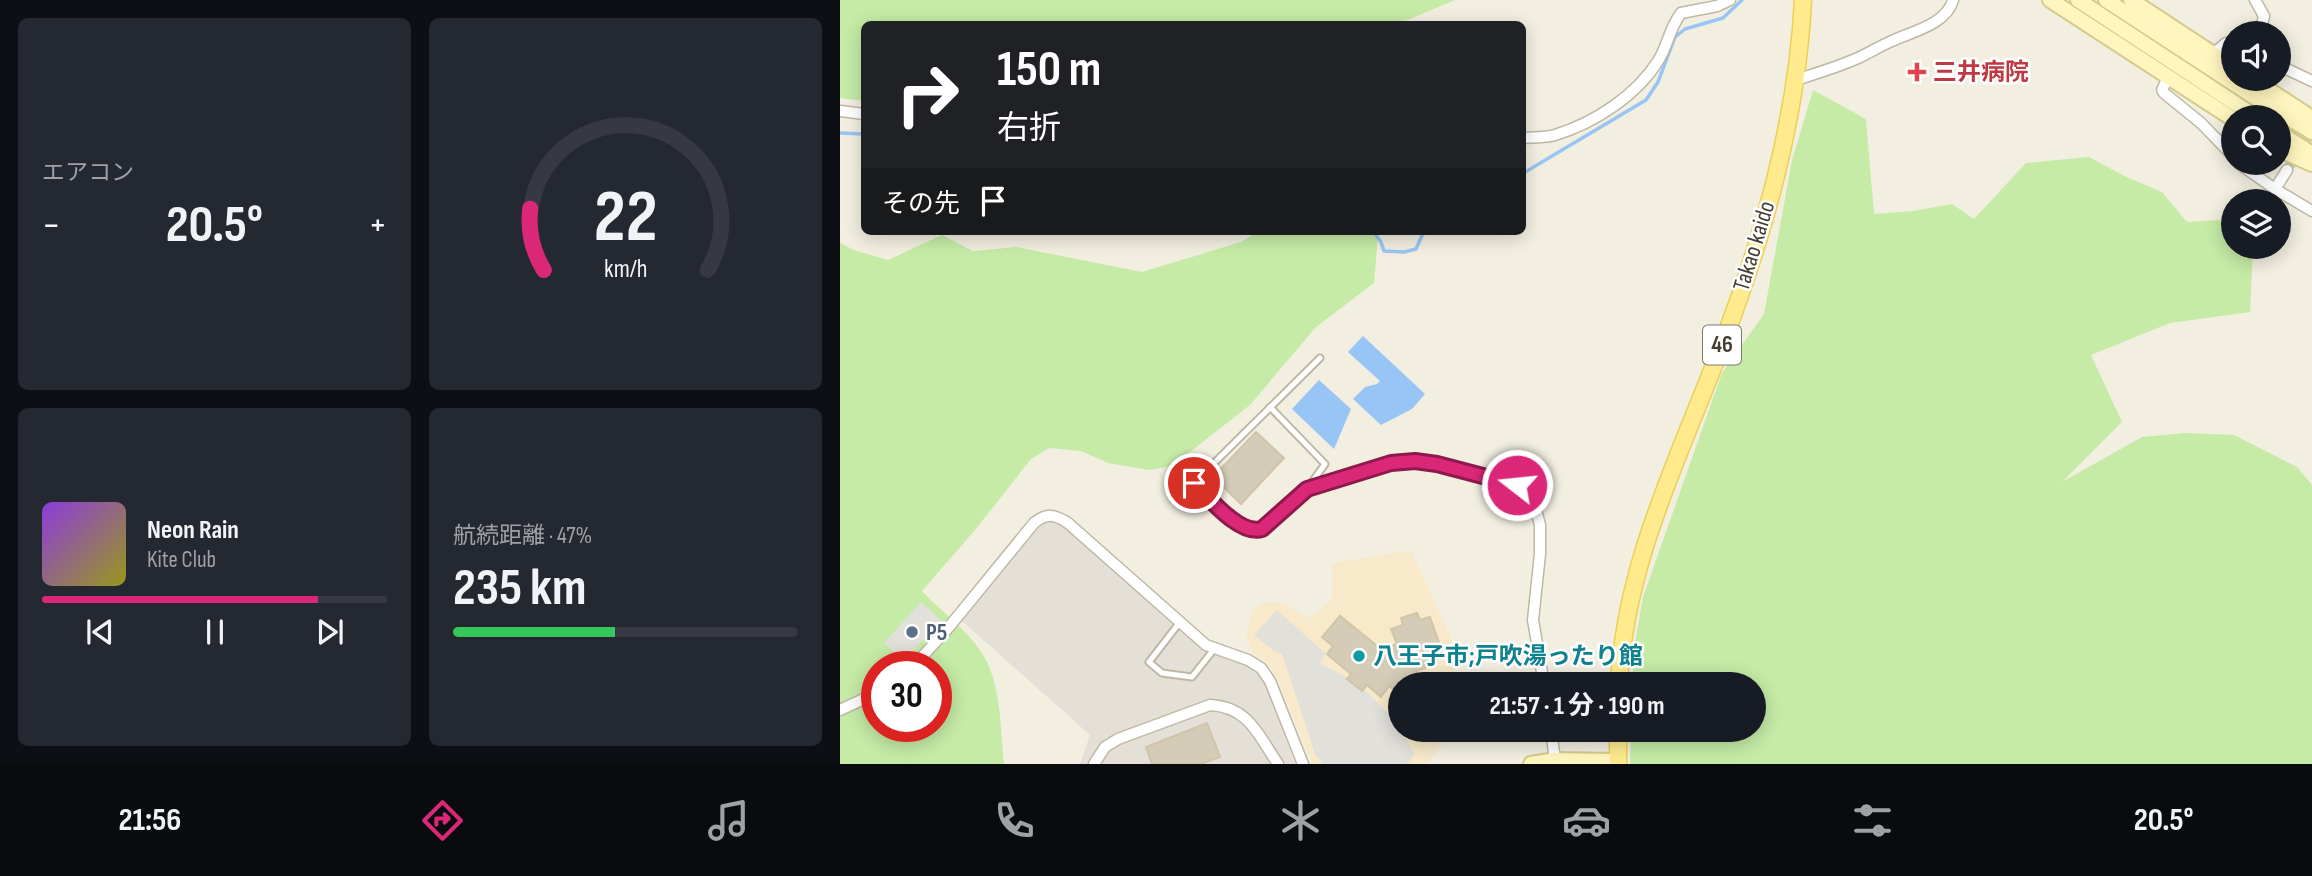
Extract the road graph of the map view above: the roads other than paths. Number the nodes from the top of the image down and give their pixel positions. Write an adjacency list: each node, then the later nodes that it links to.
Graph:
1 (1730, 0): 24 (street)
2 (1803, 0): 15 (main road, Takao kaido / 46)
3 (1953, 0): 15 (street)
4 (2050, 0): 14 (main road)
5 (2078, 0): 18 (main road)
6 (2106, 0): 23 (main road)
7 (2132, 0): 11 (main road)
8 (2255, 0): 9 (street)
9 (2263, 21)
10 (2221, 47): 11 (street)
11 (2213, 54): 12 (main road)
12 (2221, 59)
13 (2291, 71): 16 (street)
14 (2168, 77): 20 (main road); 26 (street)
15 (1796, 80): 42 (main road, Takao kaido / 46)
16 (2312, 81)
17 (2270, 91): 22 (main road)
18 (2238, 105)
19 (840, 111): 21 (street)
20 (2221, 111)
21 (861, 114)
22 (2312, 118)
23 (2312, 132)
24 (1526, 138)
25 (2291, 140): 27 (main road)
26 (2221, 143)
27 (2312, 154)
28 (2291, 155): 29 (main road)
29 (2312, 164)
30 (2255, 175): 32 (street)
31 (2284, 175): 32 (street)
32 (2275, 189)
33 (2291, 199): 34 (street)
34 (2312, 211)
35 (1320, 358): 36 (lane)
36 (1270, 407): 37 (lane); 37 (lane)
37 (1307, 489): 41 (street)
38 (1180, 622): 39 (street); 39 (lane); 40 (street)
39 (1215, 648): 51 (street)
40 (927, 651)
41 (1542, 672)
42 (1620, 672)
43 (861, 700): 44 (street)
44 (840, 710)
45 (1553, 742): 47 (street)
46 (1618, 742): 48 (main road)
47 (1555, 760): 48 (main road); 52 (main road)
48 (1618, 762)
49 (1094, 764): 50 (street)
50 (1279, 764)
51 (1303, 764)
52 (1531, 764)

